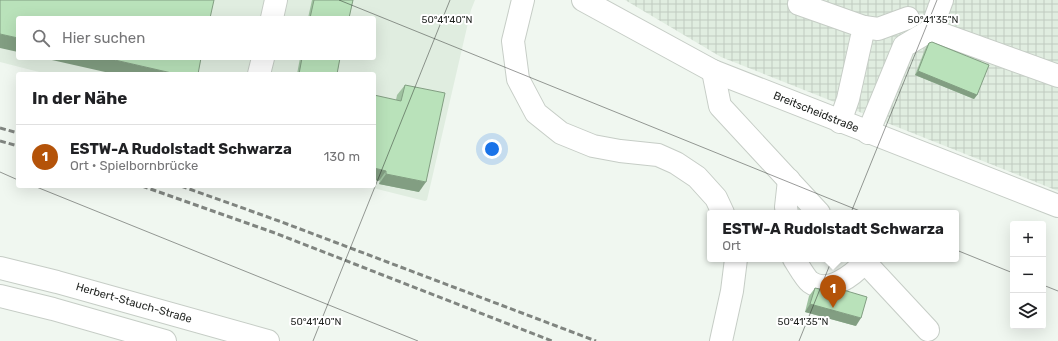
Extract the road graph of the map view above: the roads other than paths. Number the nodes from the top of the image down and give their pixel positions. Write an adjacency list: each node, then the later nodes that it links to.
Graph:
1 (276, 0): 6 (street)
2 (523, 0): 18 (street)
3 (583, 0): 11 (street, Breitscheidstraße)
4 (942, 0): 9 (street)
5 (799, 4): 8 (street)
6 (272, 16)
7 (908, 18): 8 (street)
8 (864, 27): 14 (street)
9 (931, 30): 13 (street); 15 (street)
10 (262, 60): 12 (street)
11 (713, 71): 14 (street, Breitscheidstraße); 16 (street)
12 (260, 72)
13 (1058, 76)
14 (840, 122): 15 (street, Breitscheidstraße)
15 (868, 133): 17 (street, Breitscheidstraße)
16 (789, 180): 19 (street); 20 (street)
17 (1058, 206)
18 (722, 210)
19 (786, 210)
20 (816, 210)
21 (736, 262): 30 (street)
22 (796, 262): 23 (street)
23 (861, 262)
24 (865, 262): 27 (street)
25 (0, 268): 29 (street, Herbert-Stauch-Straße)
26 (0, 296): 28 (street)
27 (928, 330)
28 (165, 341)
29 (268, 341)
30 (721, 341)

